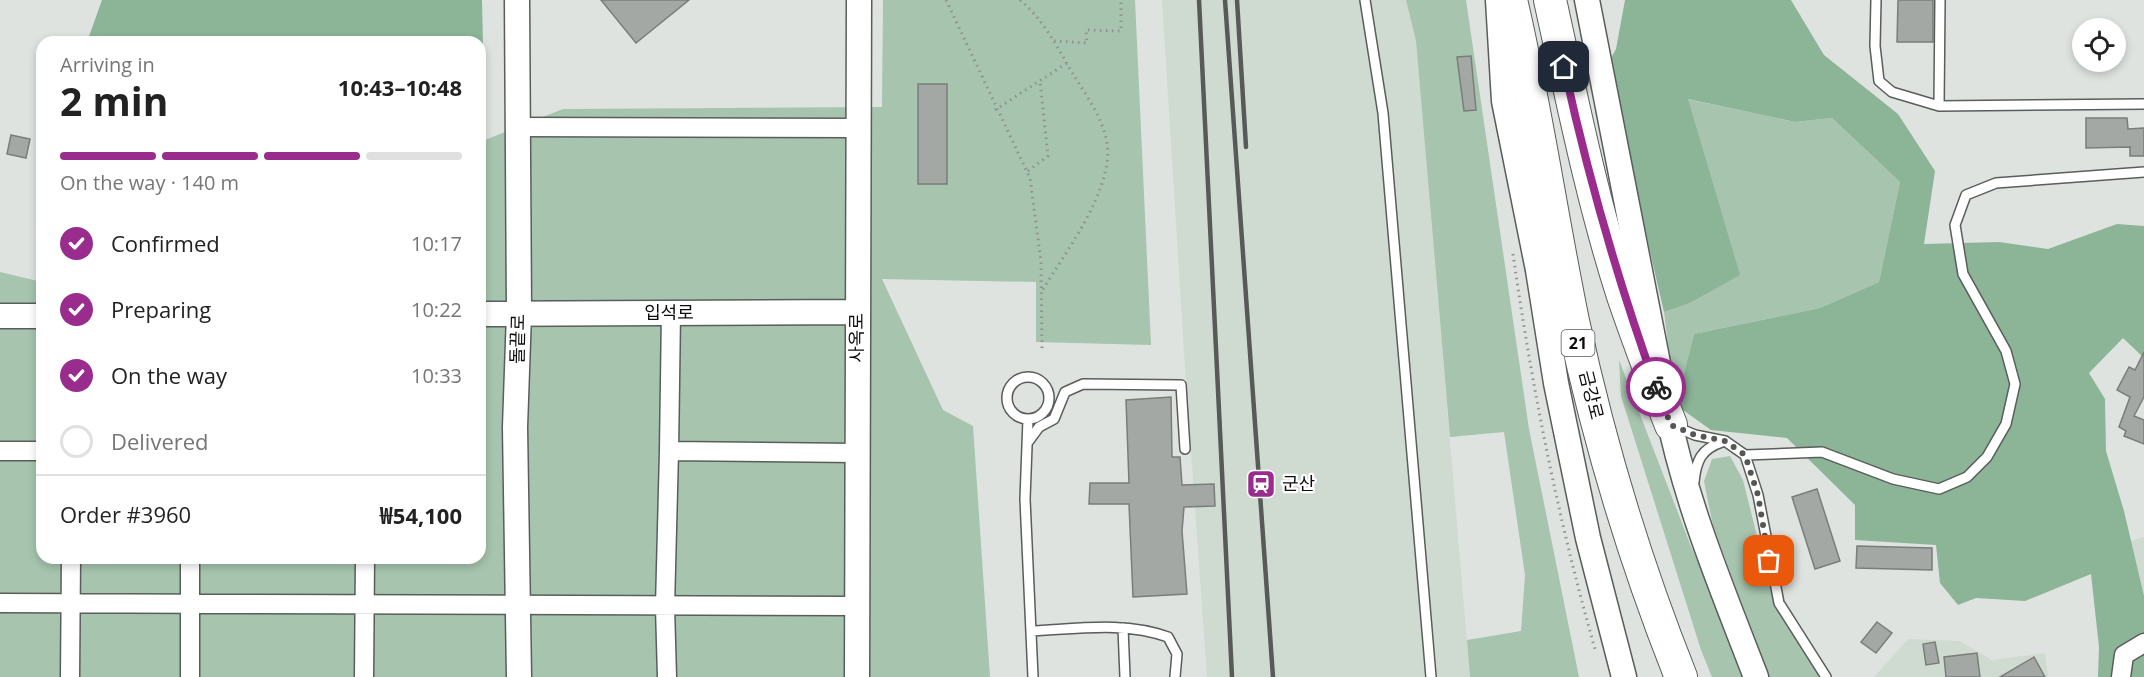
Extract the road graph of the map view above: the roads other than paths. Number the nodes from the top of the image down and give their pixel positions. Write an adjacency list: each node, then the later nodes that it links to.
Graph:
1 (517, 0): 13 (street, 돌끝로)
2 (859, 0): 14 (street, 사옥로)
3 (1365, 0): 55 (lane)
4 (1498, 0): 56 (street)
5 (1511, 0): 57 (highway, 금강로 / 21)
6 (1532, 0): 58 (highway, 금강로 / 21)
7 (1550, 0): 23 (highway)
8 (1587, 0): 23 (street)
9 (1876, 0): 12 (lane)
10 (1940, 0): 12 (lane)
11 (2144, 104): 12 (lane)
12 (1939, 106)
13 (519, 127): 14 (street); 17 (street, 돌끝로)
14 (858, 128): 16 (street, 사옥로)
15 (2144, 172): 31 (lane)
16 (857, 312): 18 (street, 입석로); 30 (street, 사옥로)
17 (519, 313): 18 (street, 입석로); 19 (street, 입석로); 41 (street, 돌끝로)
18 (670, 313): 29 (street)
19 (486, 314)
20 (0, 316): 21 (street)
21 (36, 316)
22 (1028, 419): 22 (lane); 25 (lane)
23 (1671, 425): 24 (lane); 32 (street)
24 (1725, 441): 31 (lane); 32 (lane)
25 (1027, 444): 26 (lane); 44 (lane)
26 (1185, 449)
27 (4, 451): 28 (street)
28 (36, 451)
29 (669, 451): 30 (street); 42 (street)
30 (857, 453): 40 (street, 사옥로)
31 (1745, 455): 60 (lane)
32 (1692, 502): 59 (street)
33 (71, 564): 37 (street)
34 (190, 564): 38 (street)
35 (365, 564): 39 (street)
36 (0, 603): 37 (street)
37 (70, 603): 38 (street); 46 (street)
38 (190, 604): 39 (street); 47 (street)
39 (364, 606): 41 (street); 48 (street)
40 (857, 606): 42 (street); 51 (street, 사옥로)
41 (518, 607): 42 (street); 49 (street, 돌끝로)
42 (665, 607): 50 (street)
43 (1123, 628): 44 (lane); 53 (lane); 54 (lane)
44 (1031, 631): 52 (lane)
45 (2144, 643): 61 (street)
46 (70, 677)
47 (190, 677)
48 (364, 677)
49 (519, 677)
50 (667, 677)
51 (857, 677)
52 (1033, 677)
53 (1125, 677)
54 (1175, 677)
55 (1431, 677)
56 (1624, 677)
57 (1681, 677)
58 (1700, 677)
59 (1756, 677)
60 (1826, 677)
61 (2121, 677)

